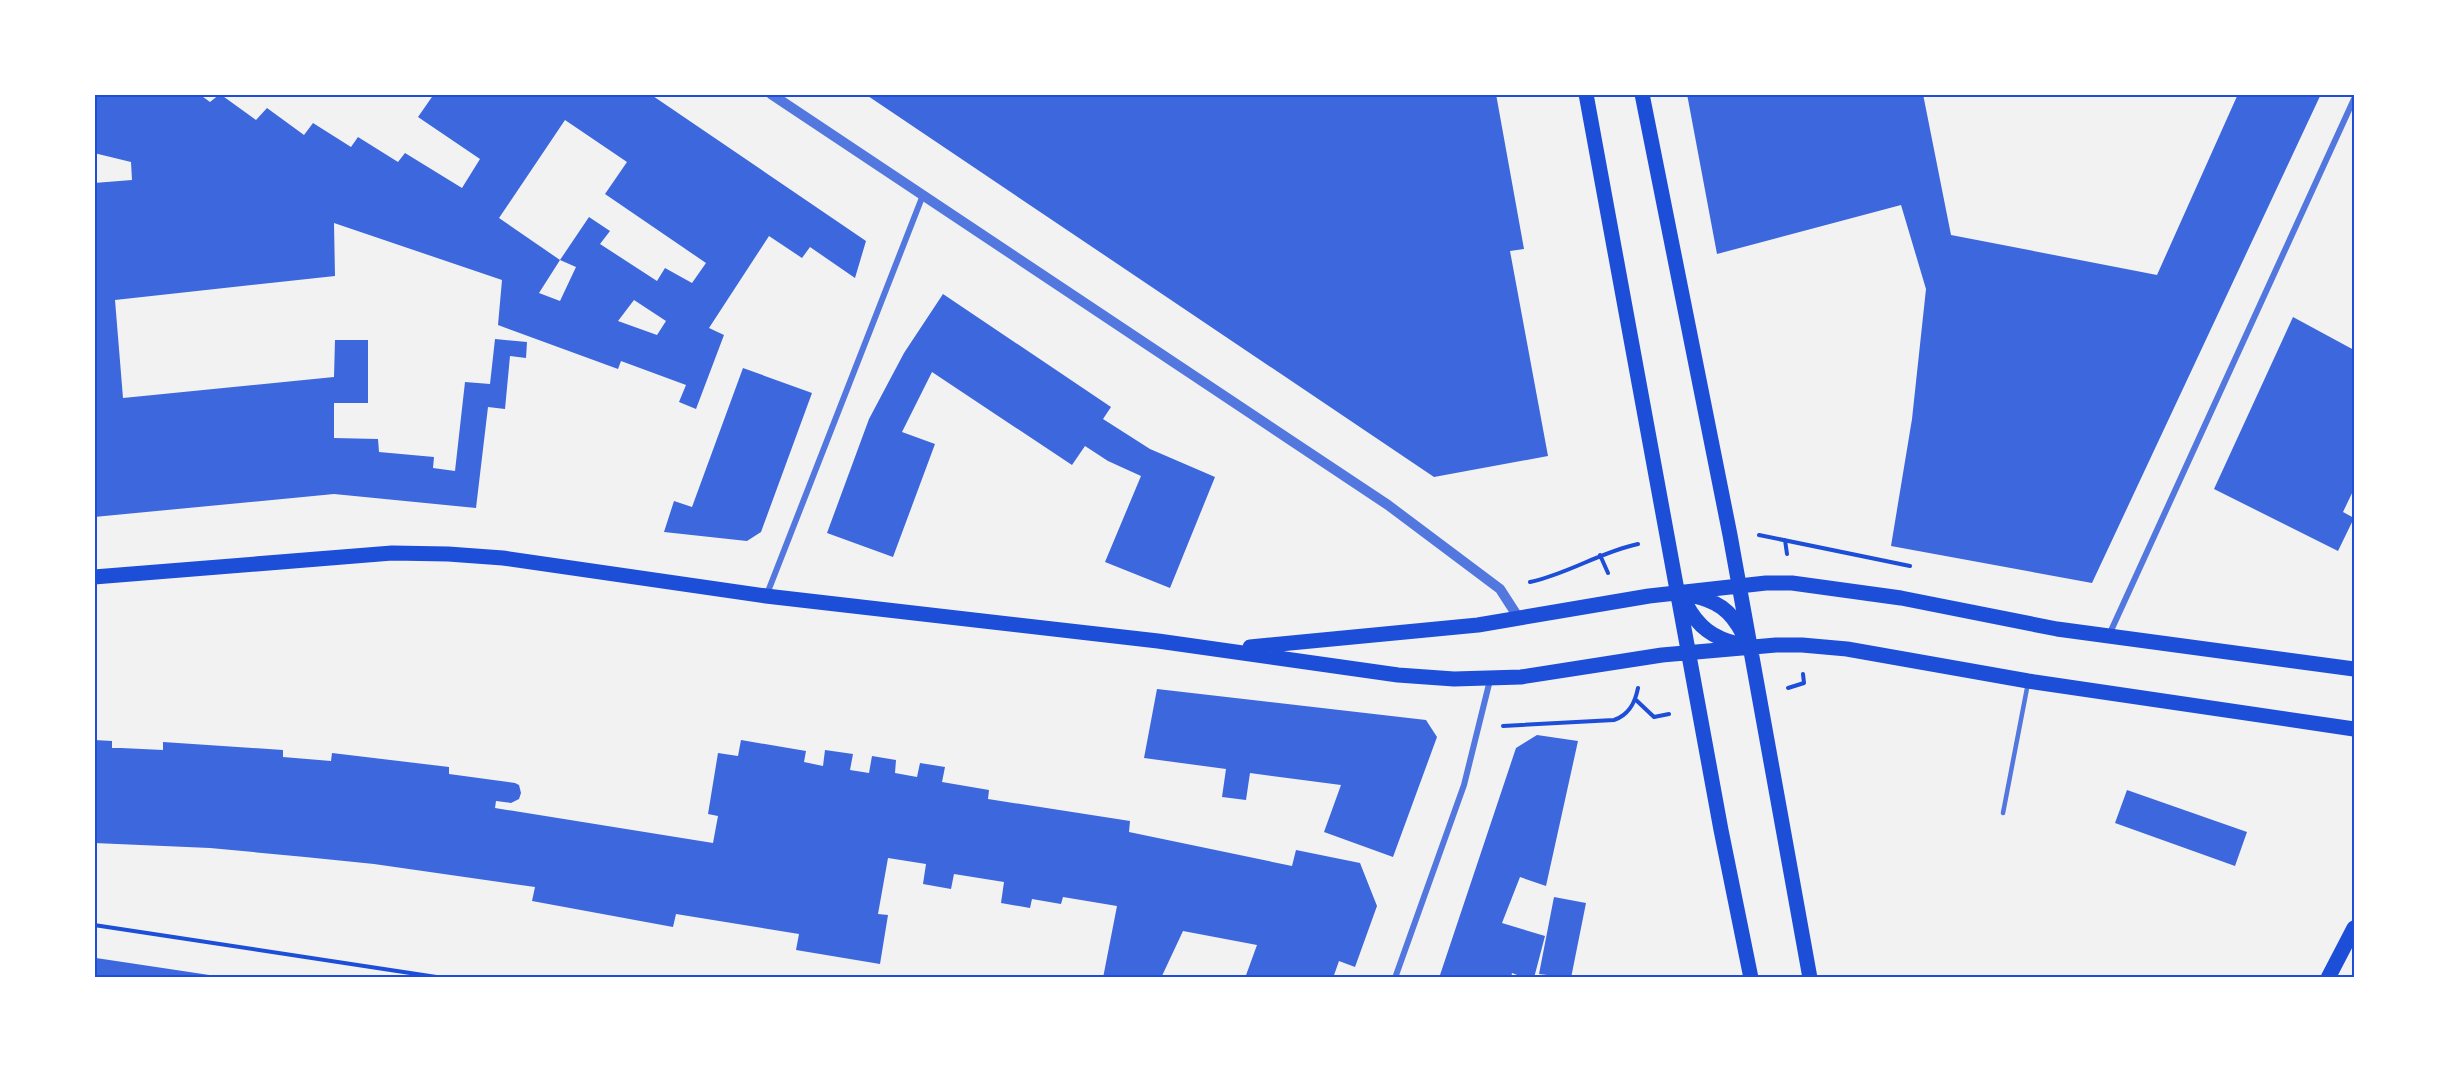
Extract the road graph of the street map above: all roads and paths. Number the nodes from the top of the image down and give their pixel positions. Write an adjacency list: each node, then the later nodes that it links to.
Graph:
1 (771, 94): 5 (street)
2 (1586, 94): 10 (main road)
3 (1641, 94): 8 (main road)
4 (2355, 99): 16 (street)
5 (923, 195): 9 (street); 11 (street)
6 (1600, 555): 9 (path)
7 (94, 577): 11 (main road)
8 (1740, 586): 10 (main road); 12 (main road); 13 (main road); 16 (main road); 19 (main road)
9 (1500, 589): 15 (street)
10 (1679, 592): 12 (main road); 14 (main road); 15 (main road); 20 (main road)
11 (766, 596): 18 (main road)
12 (1712, 600): 13 (main road); 14 (main road)
13 (1734, 618): 17 (main road); 19 (main road)
14 (1694, 619): 17 (main road); 20 (main road)
15 (1520, 620): 18 (main road)
16 (2108, 636): 21 (main road)
17 (1719, 639): 19 (main road); 20 (main road)
18 (1202, 647): 22 (main road)
19 (1750, 647): 20 (main road); 23 (main road); 31 (main road)
20 (1690, 653): 22 (main road); 30 (main road)
21 (2355, 669)
22 (1490, 679): 29 (street)
23 (2028, 681): 24 (main road); 25 (lane)
24 (2355, 729)
25 (2003, 813)
26 (94, 925): 28 (path)
27 (2355, 928): 32 (main road)
28 (443, 978)
29 (1395, 978)
30 (1751, 978)
31 (1810, 978)
32 (2328, 978)

